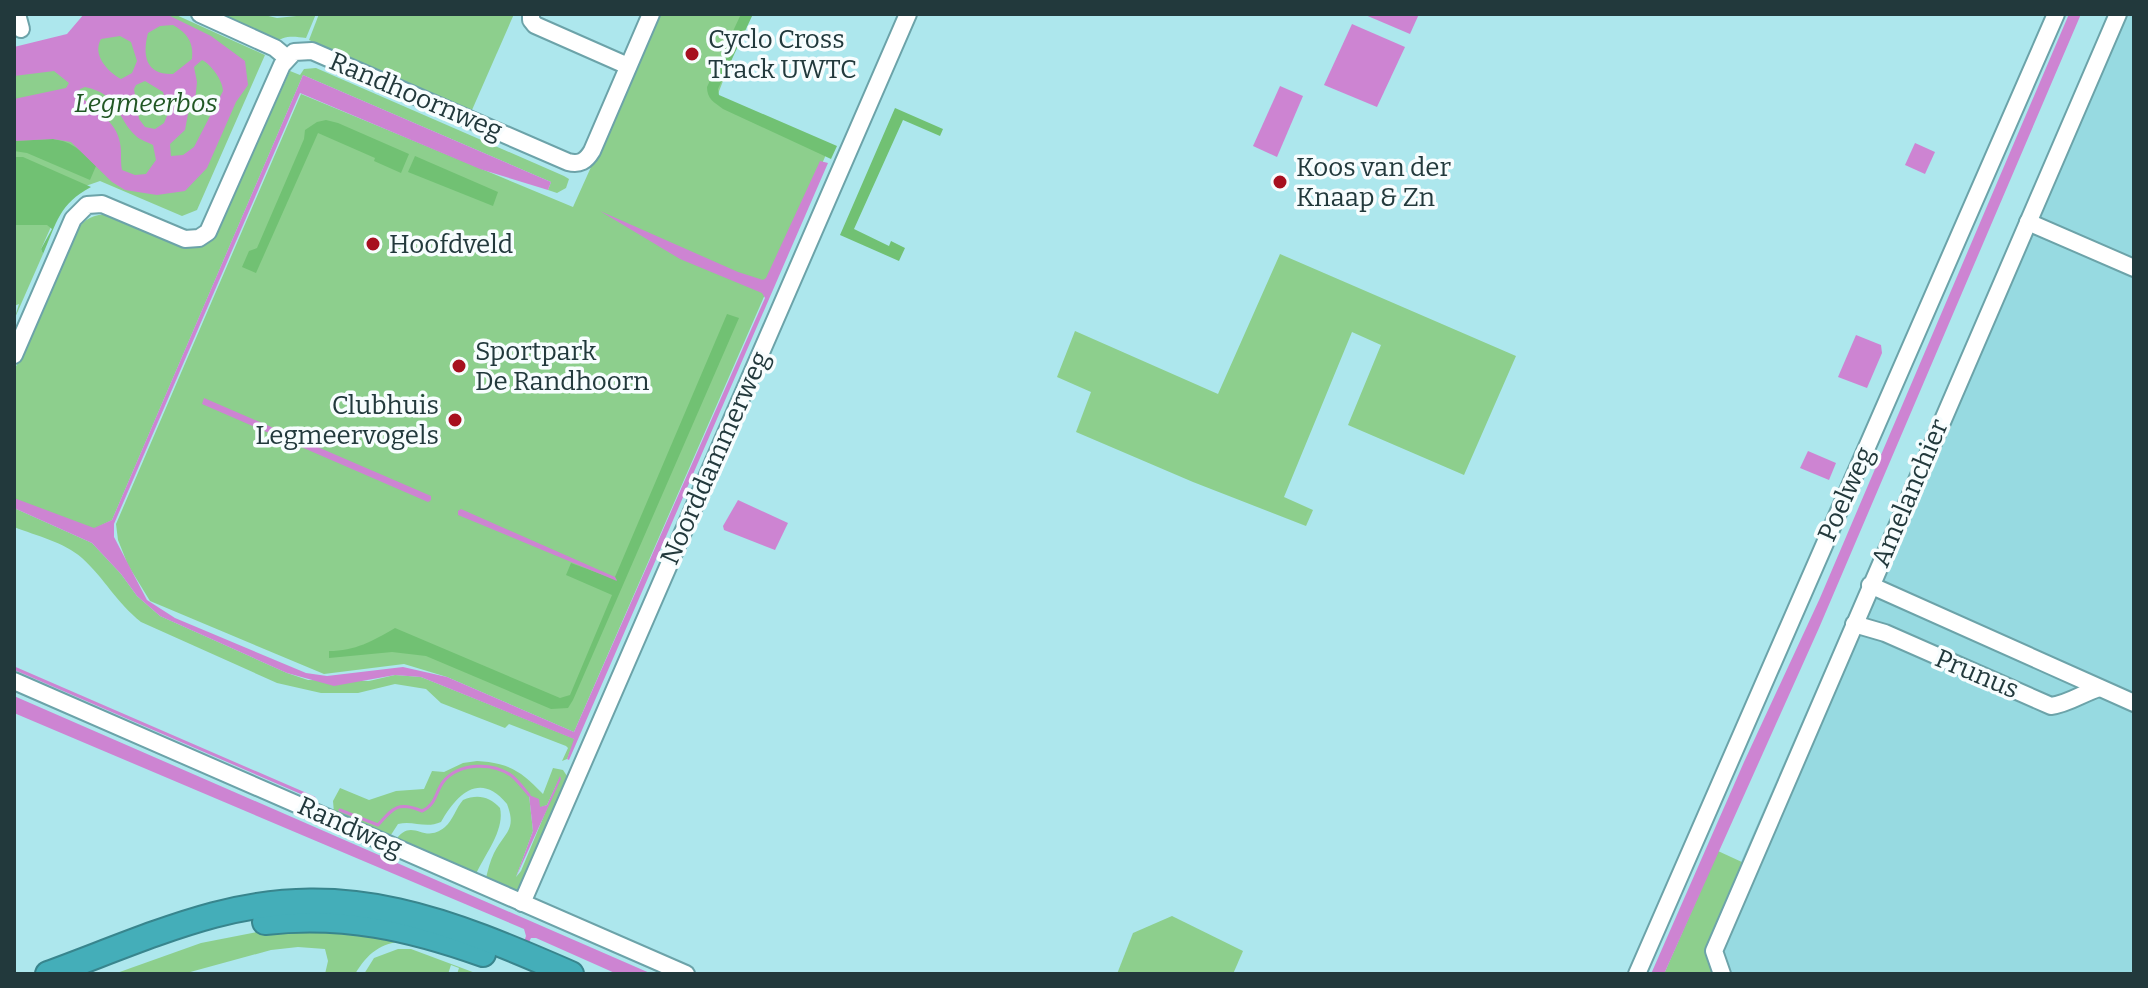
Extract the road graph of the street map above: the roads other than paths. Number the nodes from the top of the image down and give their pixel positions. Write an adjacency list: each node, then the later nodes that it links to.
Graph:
1 (200, 14): 7 (street)
2 (531, 14): 8 (street)
3 (651, 14): 8 (street, Randhoornweg)
4 (908, 14): 17 (street, Noorddammerweg)
5 (2056, 14): 23 (street, Poelweg)
6 (2118, 14): 9 (street, Amelanchier)
7 (287, 58): 8 (street, Randhoornweg); 11 (street)
8 (628, 66)
9 (2028, 222): 10 (street); 12 (street, Amelanchier)
10 (2134, 268)
11 (14, 355)
12 (1870, 585): 13 (street, Amelanchier); 15 (street, Prunus)
13 (1854, 624): 15 (street, Prunus); 24 (street, Amelanchier)
14 (14, 681): 17 (street, Randweg)
15 (2099, 688): 16 (street, Prunus)
16 (2134, 703)
17 (522, 903): 22 (street, Randweg)
18 (48, 974): 21 (highway)
19 (95, 974): 20 (highway)
20 (530, 974)
21 (571, 974)
22 (686, 974)
23 (1637, 974)
24 (1722, 974)

